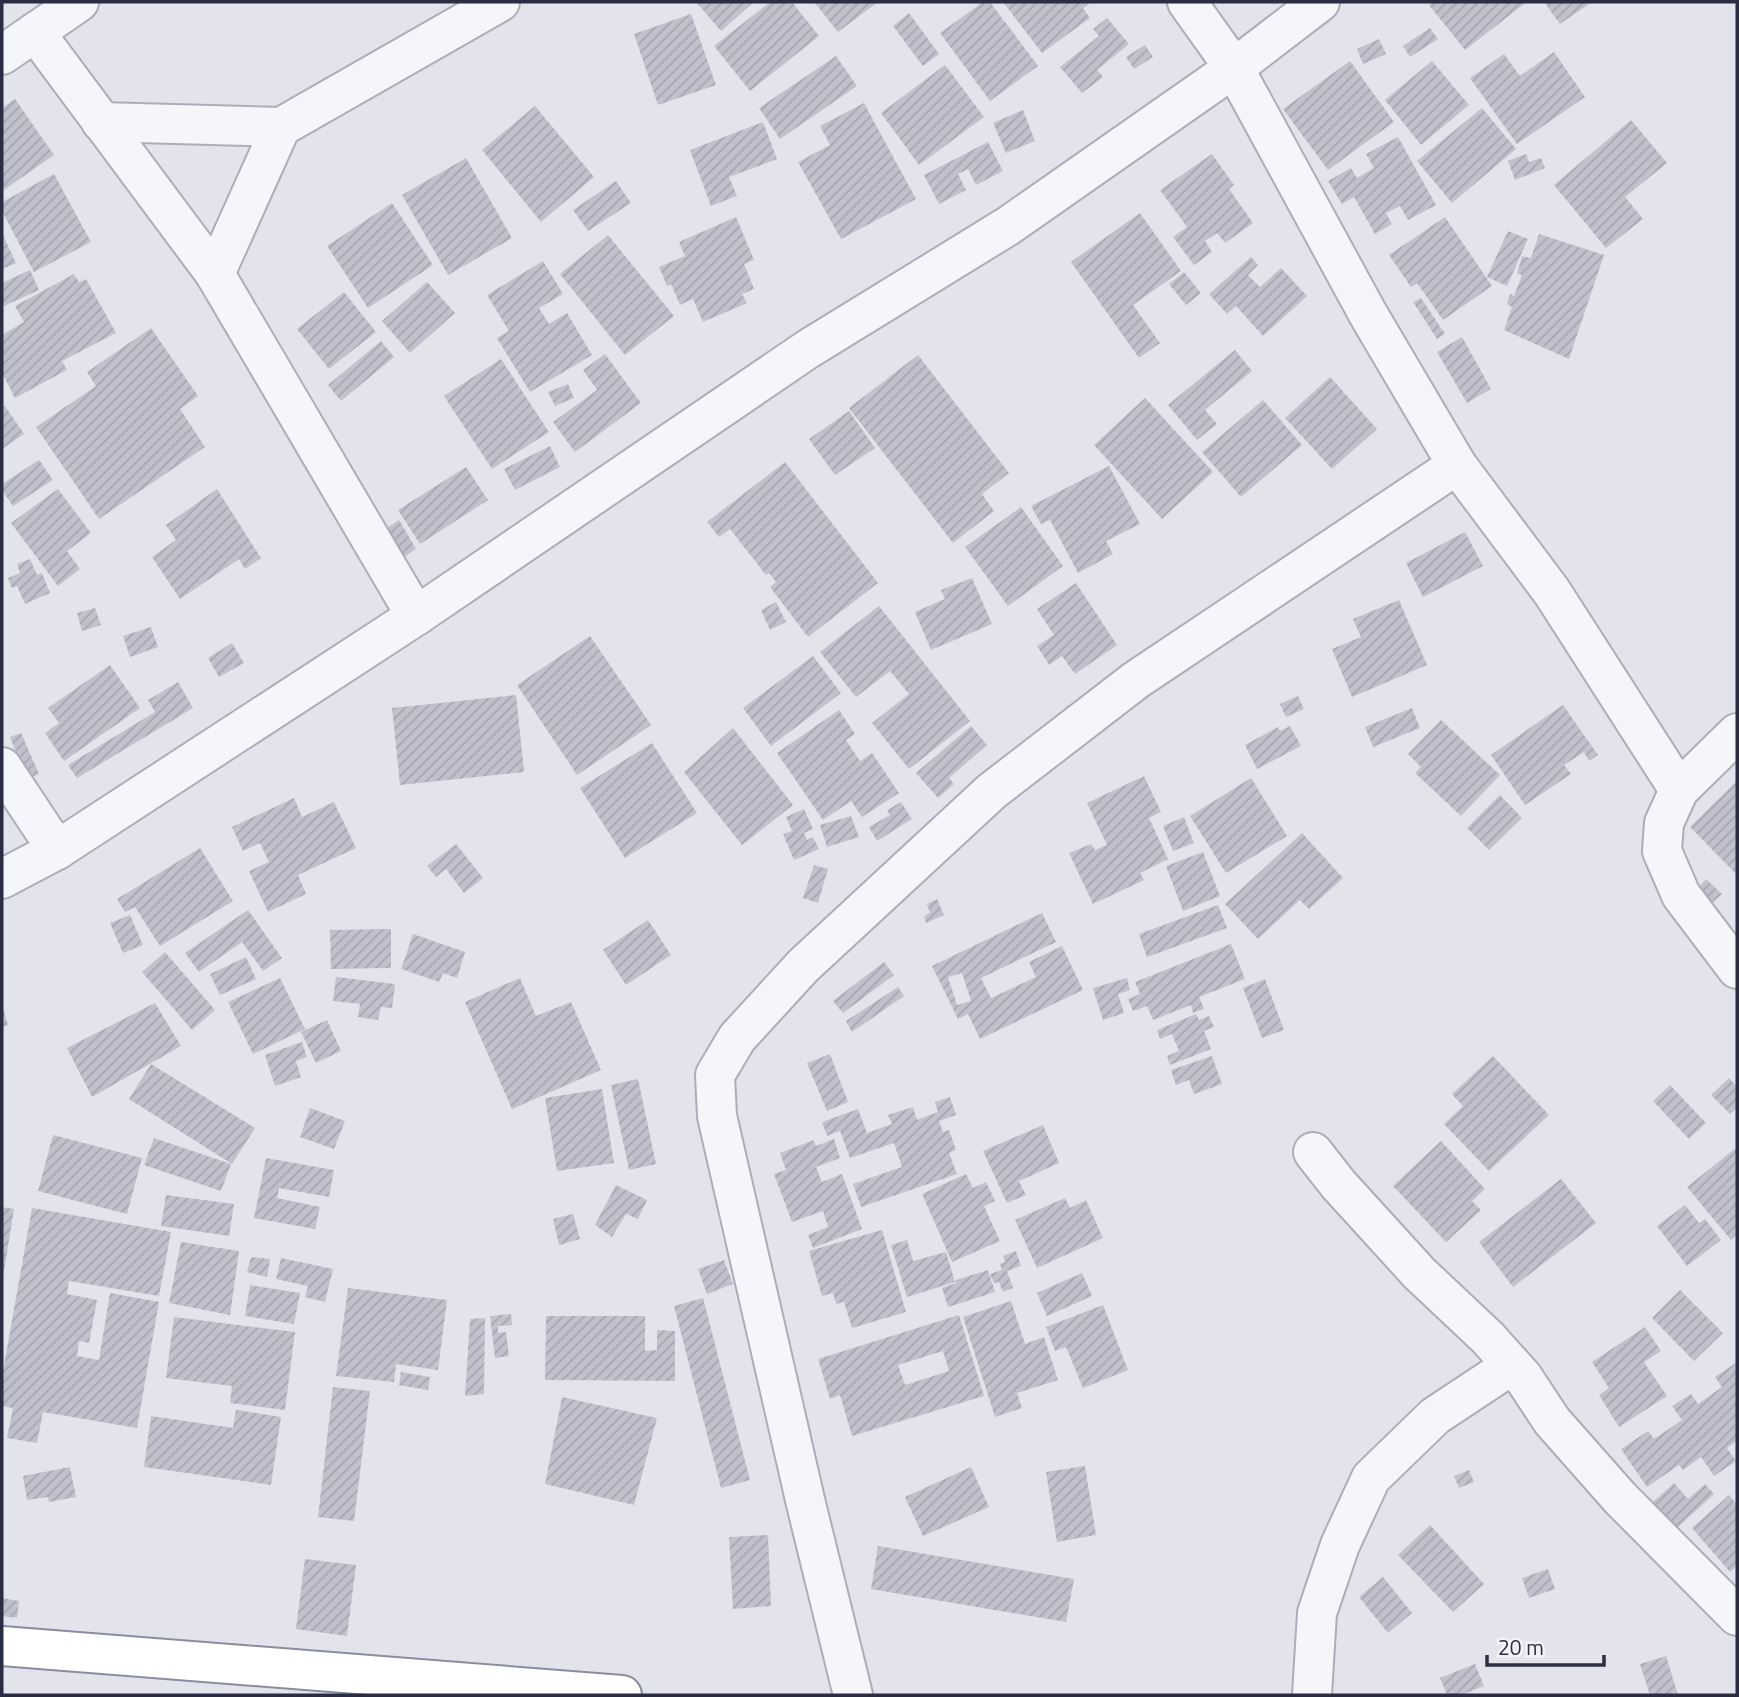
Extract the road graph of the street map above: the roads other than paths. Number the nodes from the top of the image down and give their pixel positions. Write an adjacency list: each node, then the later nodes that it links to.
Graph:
1 (79, 2): 5 (street)
2 (500, 2): 9 (street)
3 (1187, 2): 7 (street)
4 (1320, 2): 7 (street)
5 (35, 32): 6 (street); 8 (street)
6 (2, 55)
7 (1234, 68): 11 (street); 12 (street)
8 (101, 122): 9 (street); 10 (street)
9 (281, 127): 10 (street)
10 (215, 274): 12 (street)
11 (1457, 465): 15 (street); 24 (street)
12 (416, 616): 16 (street)
13 (1737, 733): 15 (street)
14 (2, 767): 16 (street)
15 (1679, 790): 18 (street)
16 (57, 850): 17 (street)
17 (2, 879)
18 (1737, 970)
19 (1312, 1152): 20 (street)
20 (1512, 1365): 21 (street); 25 (street)
21 (1737, 1616)
22 (2, 1646): 23 (highway)
23 (622, 1695)
24 (853, 1695)
25 (1312, 1695)

